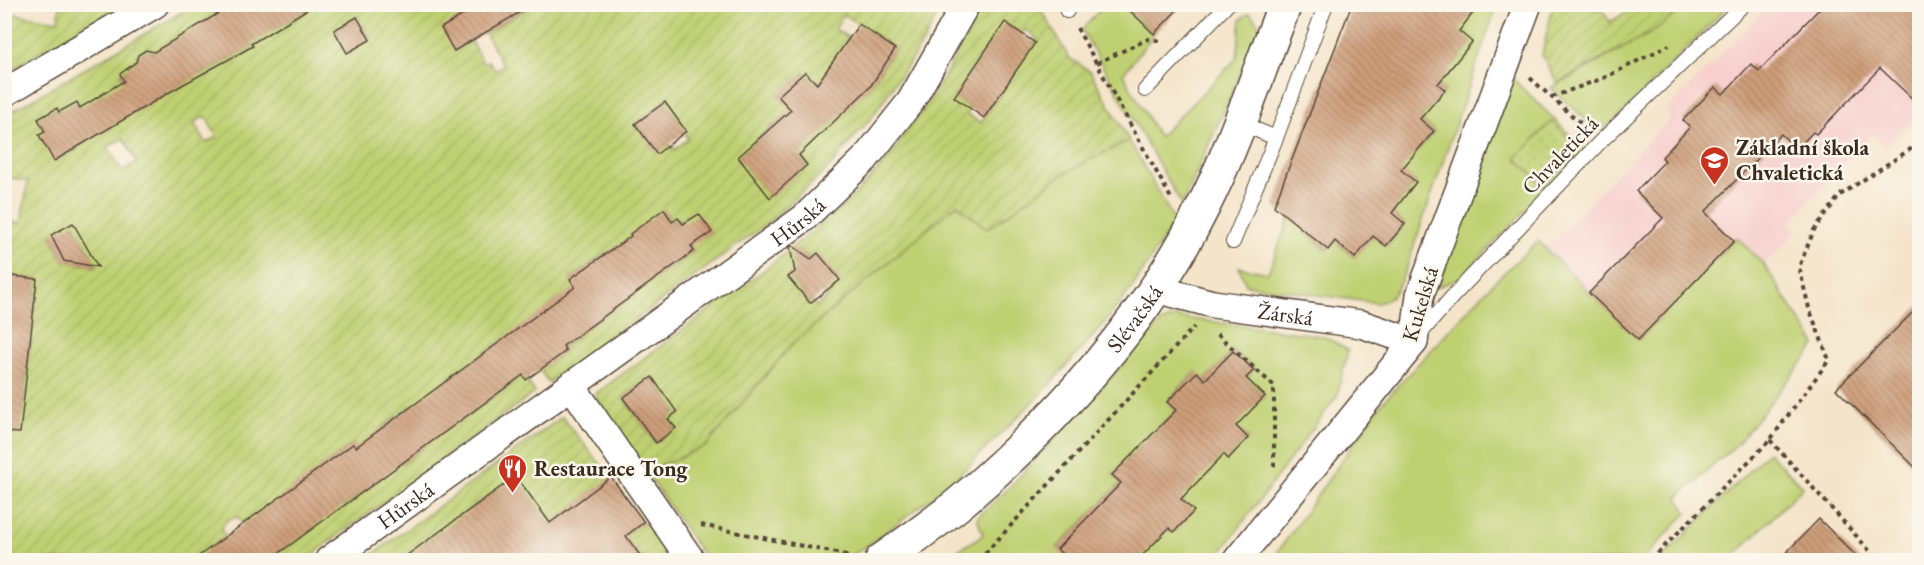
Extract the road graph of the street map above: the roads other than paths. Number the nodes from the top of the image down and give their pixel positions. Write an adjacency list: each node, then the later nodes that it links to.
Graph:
1 (155, 4): 9 (street)
2 (966, 4): 15 (street, Hůrská)
3 (1228, 4): 8 (lane)
4 (1285, 4): 10 (street, Slévačská)
5 (1326, 4): 11 (lane)
6 (1528, 4): 14 (street, Kukelská)
7 (1744, 4): 14 (lane, Chvaletická)
8 (1145, 90)
9 (4, 93)
10 (1240, 123): 11 (lane); 13 (street, Slévačská)
11 (1276, 138): 12 (lane)
12 (1233, 242)
13 (1156, 289): 14 (street, Žárská); 18 (street, Slévačská)
14 (1414, 342): 19 (street, Kukelská)
15 (571, 385): 16 (street, Hůrská); 17 (street)
16 (329, 561)
17 (692, 561)
18 (882, 561)
19 (1237, 561)

